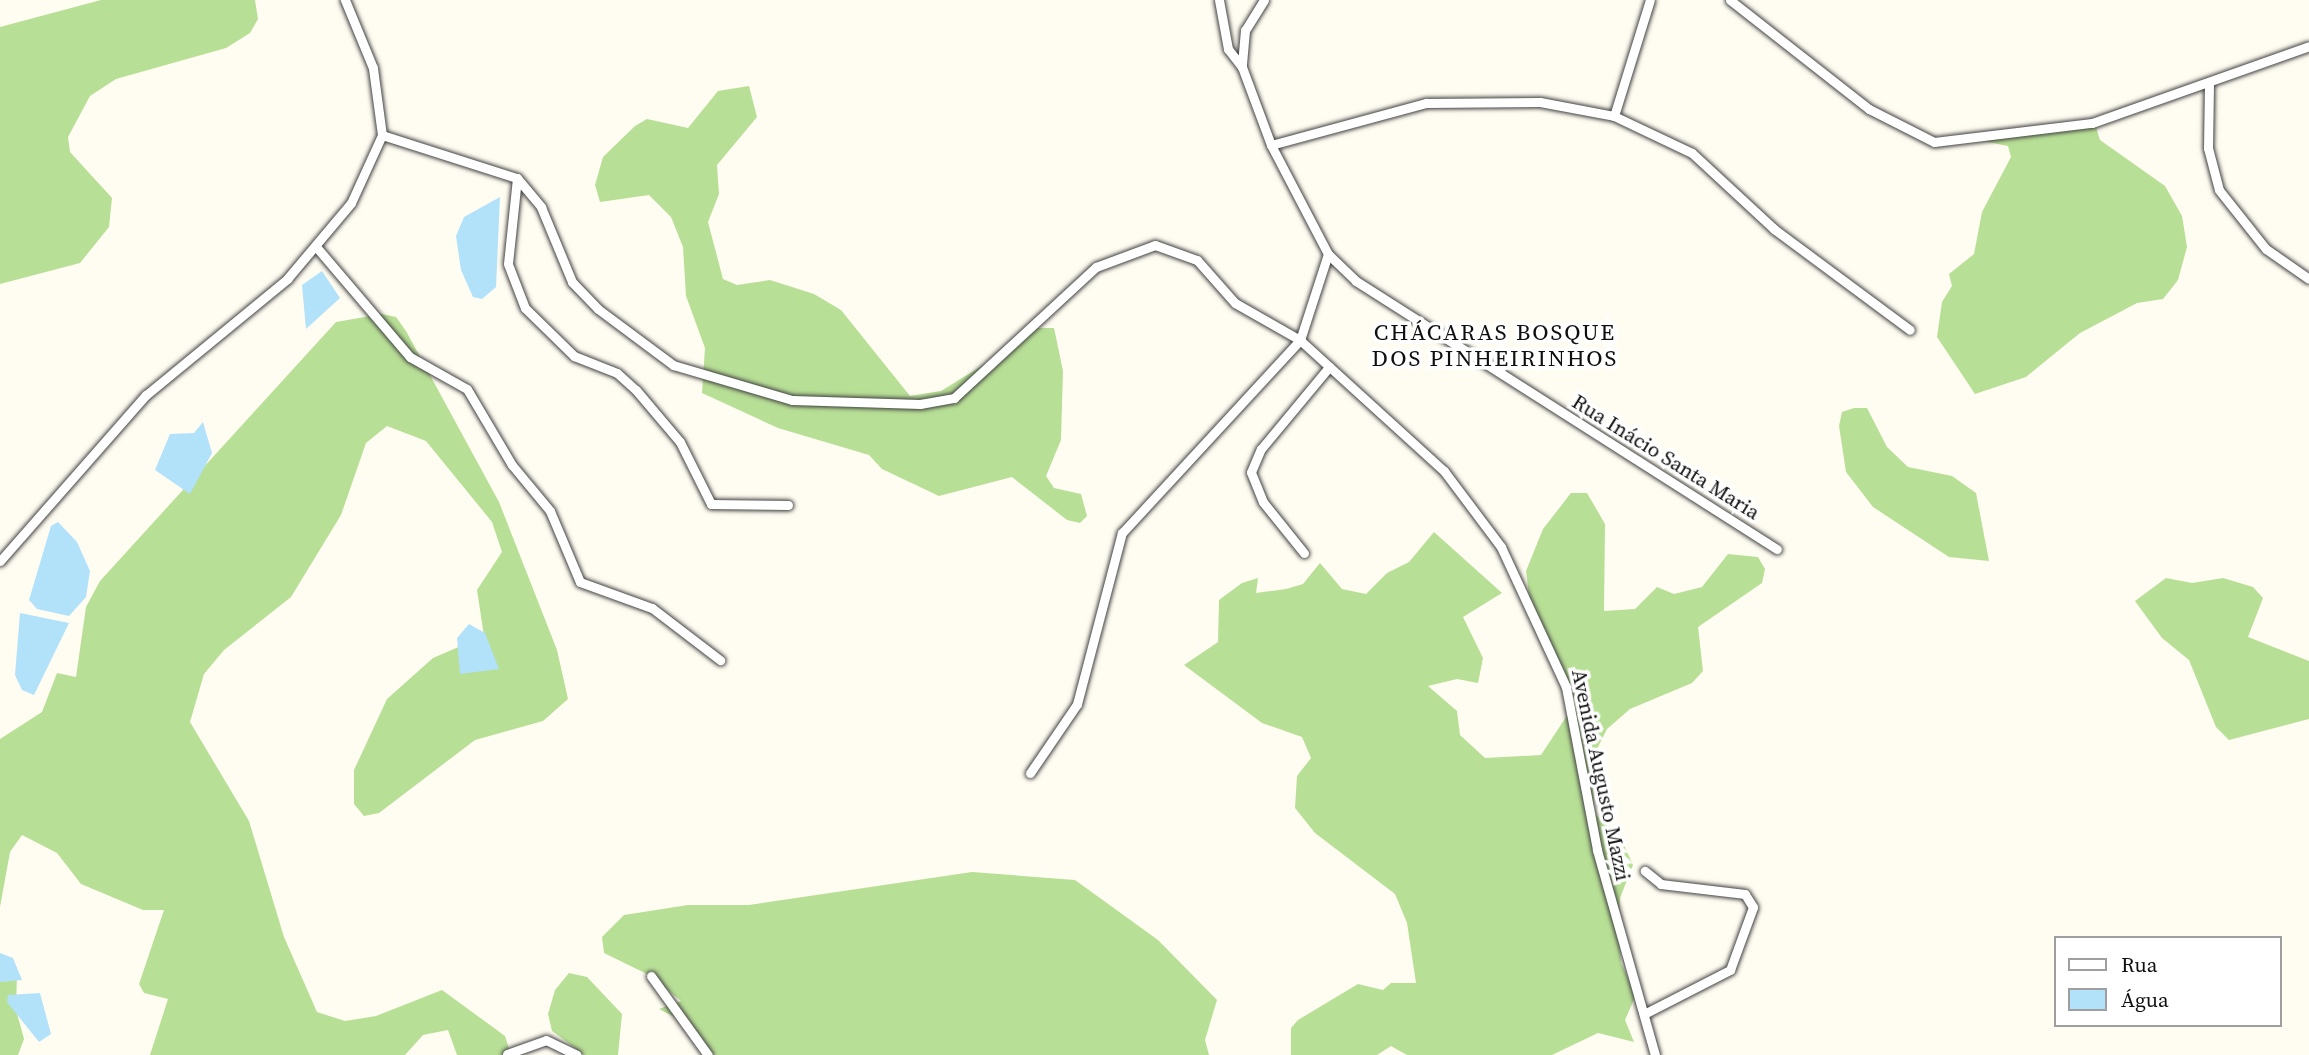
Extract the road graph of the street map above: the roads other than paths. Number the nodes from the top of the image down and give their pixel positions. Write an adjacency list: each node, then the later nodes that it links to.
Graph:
1 (345, 0): 10 (street)
2 (1219, 0): 7 (street, Rua Inácio Santa Maria)
3 (1264, 0): 7 (street)
4 (1650, 0): 9 (street)
5 (1730, 0): 8 (street)
6 (2309, 46): 8 (street)
7 (1242, 67): 11 (street, Rua Inácio Santa Maria)
8 (2209, 85): 15 (street)
9 (1614, 116): 11 (street); 16 (street)
10 (382, 135): 12 (street); 13 (street)
11 (1271, 145): 14 (street, Rua Inácio Santa Maria)
12 (517, 178): 17 (street, Avenida Augusto Mazzi); 19 (street)
13 (318, 249): 22 (street); 23 (street)
14 (1328, 254): 17 (street); 20 (street, Rua Inácio Santa Maria)
15 (2309, 279)
16 (1909, 330)
17 (1300, 340): 18 (street, Avenida Augusto Mazzi); 24 (street)
18 (1329, 367): 21 (street); 27 (street, Avenida Augusto Mazzi)
19 (788, 505)
20 (1777, 549)
21 (1304, 553)
22 (0, 561)
23 (720, 660)
24 (1030, 773)
25 (1645, 871): 27 (street)
26 (651, 976): 30 (street)
27 (1644, 1014): 31 (street, Avenida Augusto Mazzi)
28 (507, 1054): 29 (street)
29 (577, 1055)
30 (708, 1055)
31 (1655, 1055)

